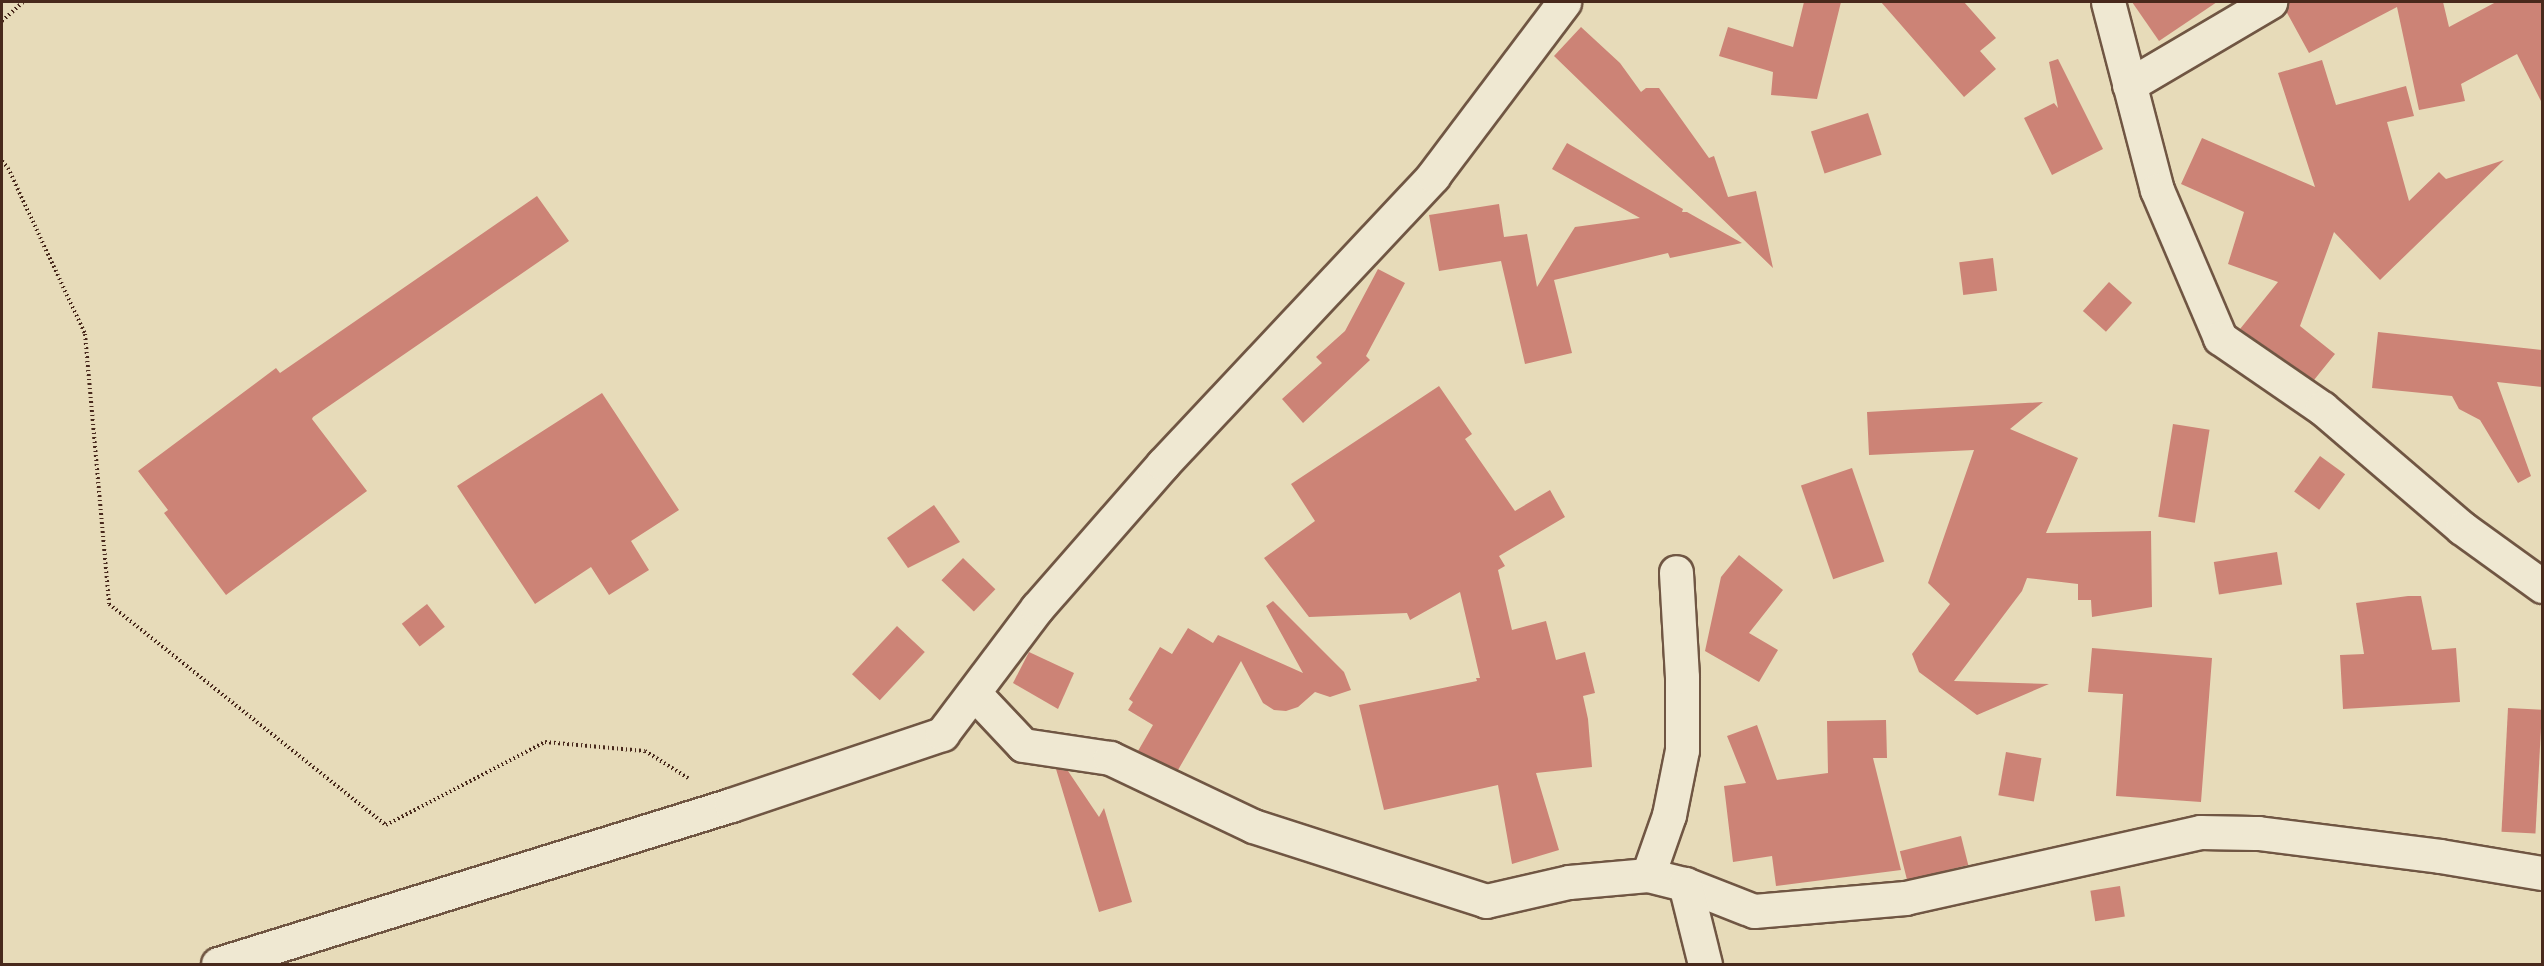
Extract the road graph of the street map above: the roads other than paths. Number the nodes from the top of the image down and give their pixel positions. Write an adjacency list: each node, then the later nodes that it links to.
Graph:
1 (1564, 2): 7 (street)
2 (2108, 2): 4 (street)
3 (2270, 2): 4 (street)
4 (2129, 85): 6 (street)
5 (1676, 572): 9 (street)
6 (2542, 586)
7 (974, 693): 9 (street); 11 (street)
8 (2542, 873): 10 (street)
9 (1648, 875): 10 (street)
10 (1685, 884): 12 (street)
11 (218, 964)
12 (1705, 964)

